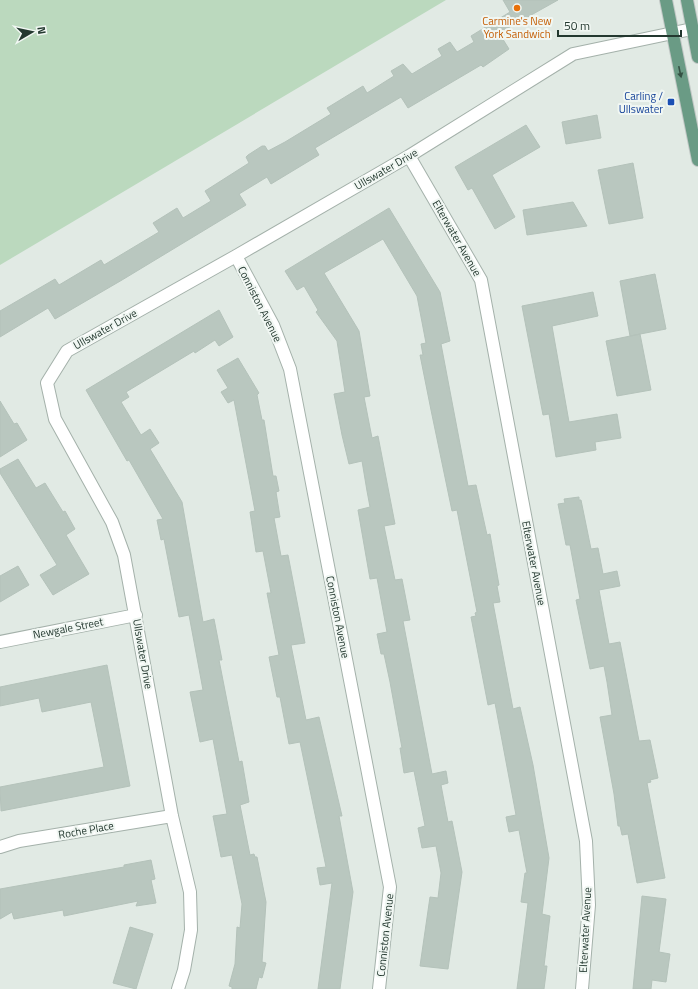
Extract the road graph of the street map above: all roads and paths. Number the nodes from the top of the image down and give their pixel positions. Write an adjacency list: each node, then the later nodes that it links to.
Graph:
1 (666, 0): 4 (main road)
2 (687, 0): 3 (main road)
3 (692, 29): 4 (street, Ullswater Drive); 5 (main road)
4 (672, 34): 6 (street, Ullswater Drive); 7 (main road, one-way to 7)
5 (698, 57)
6 (409, 156): 8 (street, Ullswater Drive); 15 (street, Elterwater Avenue)
7 (698, 160)
8 (236, 256): 9 (street, Ullswater Drive); 14 (street, Conniston Avenue)
9 (136, 615): 10 (street, Newgale Street); 11 (street, Ullswater Drive)
10 (0, 642)
11 (172, 816): 12 (street, Roche Place); 13 (street, Ullswater Drive)
12 (0, 848)
13 (178, 989)
14 (379, 989)
15 (582, 989)

